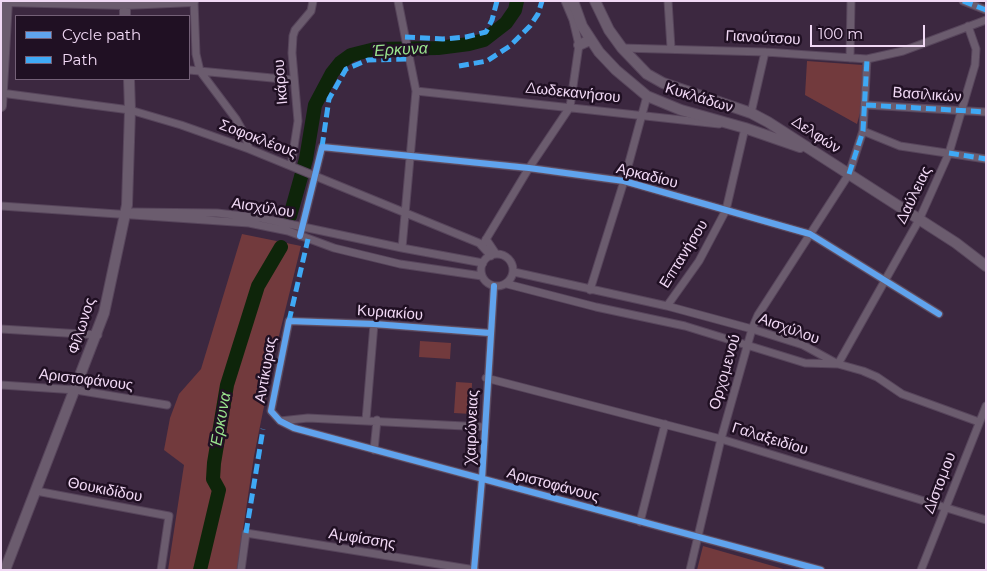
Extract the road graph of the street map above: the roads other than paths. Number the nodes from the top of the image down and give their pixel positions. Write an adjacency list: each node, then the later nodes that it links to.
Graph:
1 (194, 1): 11 (main road); 24 (street)
2 (313, 1): 26 (street, Ικάρου)
3 (398, 1): 27 (street)
4 (565, 1): 17 (street)
5 (573, 1): 16 (main road, Κυκλάδων)
6 (594, 1): 18 (main road, Δελφών)
7 (668, 1): 19 (street)
8 (851, 1): 21 (street)
9 (963, 1): 12 (street)
10 (6, 2): 11 (main road); 28 (main road)
11 (125, 4): 13 (main road)
12 (986, 10)
13 (125, 15)
14 (986, 20): 15 (street, Γιανούτσου)
15 (968, 26): 22 (street, Γιανούτσου); 34 (street, Δαύλειας)
16 (590, 40): 17 (main road); 29 (main road, Κυκλάδων)
17 (579, 45): 32 (street)
18 (622, 48): 19 (street, Γιανούτσου); 36 (main road, Δελφών)
19 (671, 48): 20 (street, Γιανούτσου)
20 (765, 52): 21 (street, Γιανούτσου); 36 (street)
21 (850, 58): 22 (street, Γιανούτσου)
22 (867, 59): 30 (street, Ορχομενού)
23 (190, 70): 24 (street)
24 (200, 71): 26 (street); 41 (street)
25 (129, 80): 33 (main road, Φίλωνος)
26 (293, 80): 46 (street, Ικάρου)
27 (416, 91): 32 (street, Δωδεκανήσου); 44 (street)
28 (2, 93): 31 (main road); 33 (street, Σοφοκλέους)
29 (646, 96): 37 (street); 38 (main road, Κυκλάδων)
30 (866, 105): 34 (street, Βασιλικών); 40 (street, Ορχομενού)
31 (1, 106)
32 (570, 107): 37 (street, Δωδεκανήσου); 47 (street)
33 (130, 110): 41 (street, Σοφοκλέους); 53 (main road, Φίλωνος)
34 (962, 110): 35 (street, Βασιλικών); 43 (street, Δαύλειας)
35 (986, 112)
36 (751, 113): 42 (main road, Δελφών)
37 (642, 115): 38 (street, Δωδεκανήσου); 50 (street)
38 (727, 122): 39 (main road, Κυκλάδων)
39 (746, 128): 42 (main road); 52 (street, Επτανήσου)
40 (863, 130): 43 (street); 48 (street, Ορχομενού)
41 (249, 149): 46 (street, Σοφοκλέους)
42 (813, 152): 48 (main road, Δελφών)
43 (949, 154): 45 (street); 55 (street, Δαύλειας)
44 (412, 155): 47 (street, Αρκαδίου); 49 (street, Αρκαδίου); 54 (street)
45 (986, 159)
46 (293, 167): 49 (street, Σοφοκλέους)
47 (529, 168): 50 (street, Αρκαδίου); 59 (street)
48 (849, 174): 55 (main road, Δελφών); 57 (street, Ορχομενού)
49 (315, 176): 54 (street, Σοφοκλέους); 56 (street)
50 (624, 181): 52 (street, Αρκαδίου); 70 (street)
51 (1, 206): 53 (street, Αισχύλου)
52 (726, 210): 57 (street, Αρκαδίου); 71 (street, Επτανήσου)
53 (126, 213): 56 (street, Αισχύλου); 58 (street, Αισχύλου); 78 (main road, Φίλωνος)
54 (406, 214): 60 (street, Σοφοκλέους); 61 (street)
55 (919, 220): 64 (main road, Δελφών); 67 (street, Δαύλειας)
56 (302, 226): 58 (street); 61 (street, Αισχύλου)
57 (810, 234): 67 (street, Αρκαδίου); 76 (street, Ορχομενού)
58 (300, 236): 66 (street, Αισχύλου)
59 (486, 239): 60 (street); 62 (street)
60 (482, 246): 62 (street, Σοφοκλέους)
61 (402, 248): 63 (street, Αισχύλου)
62 (493, 255): 63 (street); 65 (street)
63 (483, 263): 66 (street)
64 (986, 266)
65 (514, 272): 68 (street); 70 (street, Αισχύλου)
66 (482, 276): 69 (street)
67 (884, 279): 72 (street, Αρκαδίου); 80 (street, Δαύλειας)
68 (507, 284): 69 (street); 79 (street, Αισχύλου)
69 (494, 286): 77 (street, Χαιρώνειας)
70 (590, 290): 71 (street, Αισχύλου)
71 (667, 306): 76 (street, Αισχύλου)
72 (939, 314)
73 (289, 321): 74 (street, Κυριακίου); 88 (street, Αντίκυρας)
74 (374, 324): 77 (street, Κυριακίου); 86 (street, Κυριακίου)
75 (1, 329): 78 (street)
76 (752, 329): 79 (street, Ορχομενού); 80 (street, Αισχύλου)
77 (490, 333): 81 (street, Χαιρώνειας)
78 (98, 335): 83 (main road, Φίλωνος)
79 (747, 344): 80 (street, Αισχύλου); 92 (street, Ορχομενού)
80 (838, 364): 89 (street)
81 (486, 378): 90 (street, Γαλαξειδίου); 91 (street, Χαιρώνειας)
82 (1, 385): 83 (street, Αριστοφάνους)
83 (76, 390): 84 (street, Αριστοφάνους); 95 (main road, Φίλωνος)
84 (166, 405)
85 (986, 406): 89 (street, Δίστομου)
86 (366, 420): 87 (street, Αντίκυρας); 88 (street, Αντίκυρας)
87 (377, 420): 91 (street, Αντίκυρας); 93 (street)
88 (280, 421): 93 (street, Αριστοφάνους)
89 (979, 422): 96 (street, Δίστομου)
90 (665, 424): 92 (street, Γαλαξειδίου); 98 (street)
91 (484, 427): 94 (street, Χαιρώνειας)
92 (722, 438): 96 (street, Γαλαξειδίου); 99 (street, Ορχομενού)
93 (374, 450): 94 (street, Αριστοφάνους)
94 (482, 479): 98 (street, Αριστοφάνους); 103 (street, Χαιρώνειας)
95 (36, 491): 100 (main road, Φίλωνος); 101 (street, Θουκιδίδου)
96 (946, 506): 97 (street, Γαλαξειδίου); 106 (street, Δίστομου)
97 (986, 520)
98 (640, 522): 99 (street, Αριστοφάνους)
99 (698, 538): 104 (street, Ορχομενού); 105 (street, Αριστοφάνους)
100 (5, 570)
101 (161, 570)
102 (241, 570): 103 (street, Αμφίσσης)
103 (474, 570)
104 (690, 570)
105 (821, 570)
106 (921, 570)

